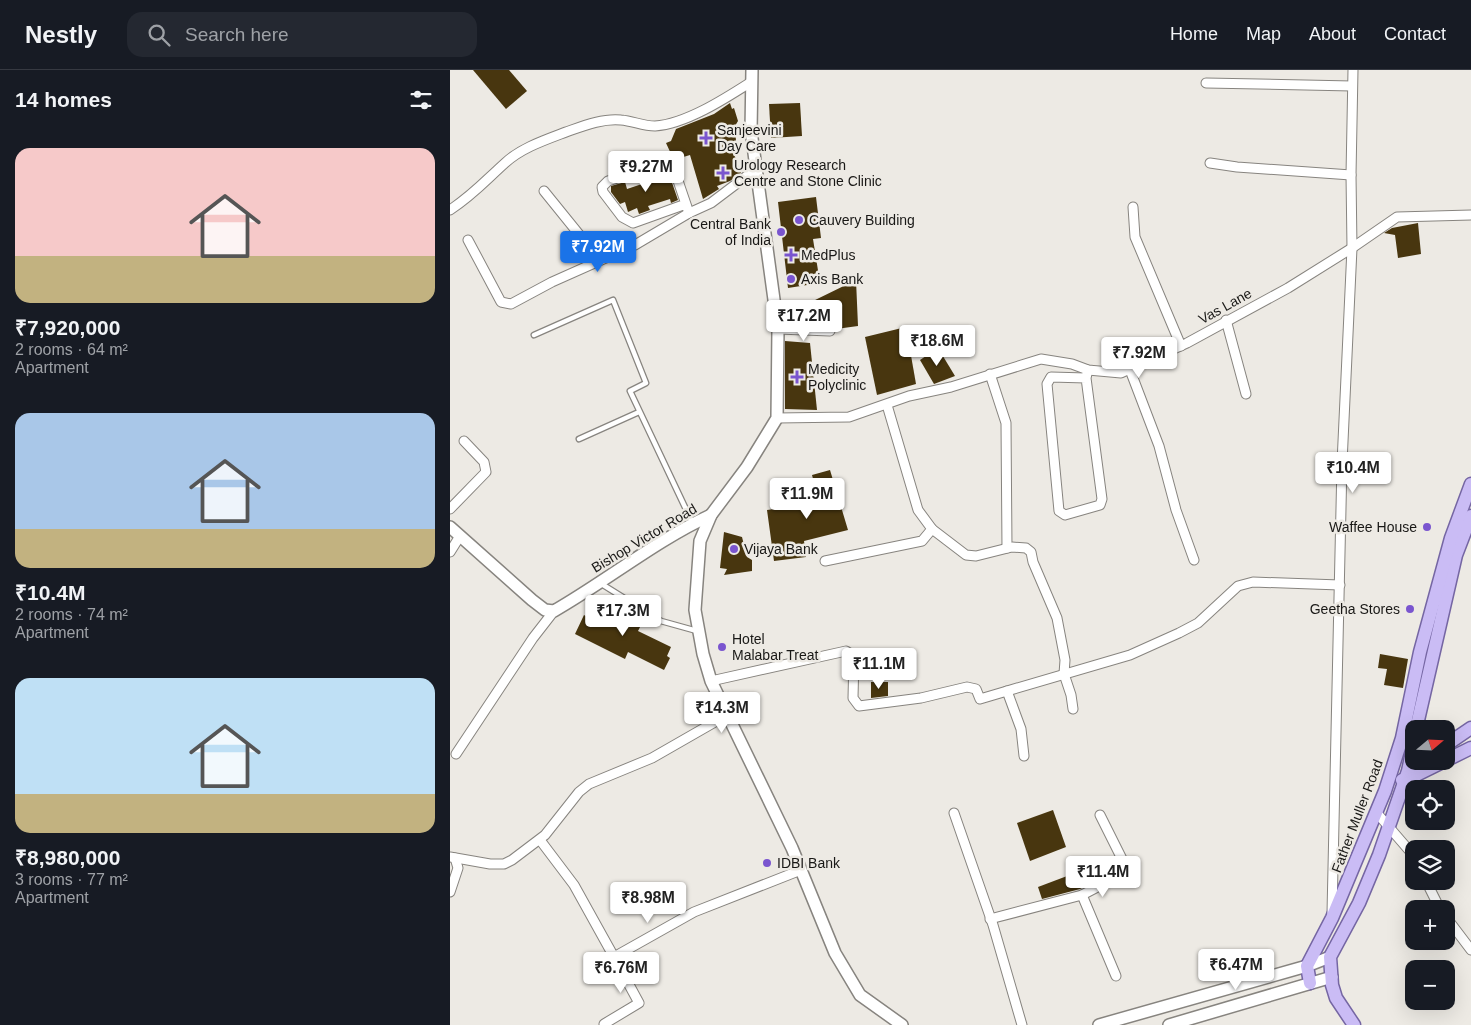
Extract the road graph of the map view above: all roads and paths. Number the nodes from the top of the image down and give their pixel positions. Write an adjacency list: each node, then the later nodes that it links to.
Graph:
1 (752, 70): 3 (main road)
2 (1353, 70): 5 (street)
3 (752, 82): 7 (main road); 12 (street)
4 (1206, 83): 5 (street)
5 (1352, 86): 8 (street)
6 (1210, 163): 8 (street)
7 (756, 169): 11 (street); 18 (main road)
8 (1351, 175): 15 (street)
9 (544, 191): 16 (street)
10 (1133, 207): 21 (street)
11 (687, 209): 11 (street); 16 (street)
12 (450, 210)
13 (1471, 215): 15 (street, Vas Lane)
14 (468, 240): 16 (street)
15 (1352, 248): 17 (street, Vas Lane); 44 (street)
16 (599, 259)
17 (1226, 320): 21 (street, Vas Lane); 25 (street)
18 (778, 329): 19 (street); 28 (main road)
19 (830, 331)
20 (534, 335): 27 (lane)
21 (1181, 346): 22 (street, Vas Lane)
22 (1130, 370): 24 (street, Vas Lane); 41 (street)
23 (990, 374): 24 (street, Vas Lane); 26 (street, Vas Lane); 39 (street)
24 (1087, 374): 24 (street)
25 (1246, 394)
26 (887, 405): 28 (street, Vas Lane); 37 (street)
27 (639, 412): 29 (lane); 35 (lane)
28 (777, 418): 33 (main road)
29 (579, 439)
30 (464, 441): 32 (street)
31 (1471, 484): 58 (main road, Father Muller Road)
32 (450, 509)
33 (712, 515): 35 (main road, Bishop Victor Road); 46 (main road)
34 (1471, 516): 52 (main road)
35 (693, 524): 43 (main road, Bishop Victor Road)
36 (450, 527): 38 (main road)
37 (932, 529): 39 (street); 42 (street)
38 (460, 536): 40 (street); 45 (main road)
39 (1007, 548): 47 (street)
40 (450, 552)
41 (1194, 560)
42 (826, 561)
43 (598, 582): 45 (main road, Bishop Victor Road); 46 (lane)
44 (1340, 585): 47 (street); 73 (street)
45 (554, 611): 56 (street)
46 (699, 632): 48 (main road)
47 (1064, 674): 49 (street); 50 (street)
48 (711, 681): 49 (street); 51 (main road)
49 (1007, 691): 57 (street)
50 (1074, 710)
51 (727, 715): 67 (street); 70 (main road)
52 (1418, 720)
53 (1471, 728): 54 (main road)
54 (1455, 739)
55 (1471, 748): 62 (main road)
56 (456, 754)
57 (1024, 756)
58 (1395, 760): 59 (main road); 61 (main road, Father Muller Road)
59 (1405, 762)
60 (1410, 770): 62 (main road)
61 (1391, 774): 62 (main road); 63 (main road, Father Muller Road)
62 (1404, 781): 66 (main road)
63 (1376, 812): 66 (street); 73 (main road, Father Muller Road)
64 (954, 813): 74 (street)
65 (1100, 815): 72 (street)
66 (1388, 826): 68 (street); 78 (main road)
67 (540, 840): 69 (street); 77 (street)
68 (1405, 846)
69 (453, 857): 71 (street)
70 (801, 870): 77 (street); 85 (main road)
71 (450, 892)
72 (1082, 895): 74 (street); 80 (street)
73 (1332, 918): 79 (main road, Father Muller Road)
74 (990, 919): 86 (street)
75 (1455, 929): 76 (street)
76 (1471, 950)
77 (614, 957): 84 (street)
78 (1330, 957): 79 (main road); 81 (main road)
79 (1307, 966): 82 (main road); 87 (main road)
80 (1116, 976)
81 (1332, 977): 82 (main road); 89 (main road)
82 (1310, 983): 83 (main road)
83 (1182, 1023): 88 (main road)
84 (604, 1024)
85 (902, 1025)
86 (1022, 1025)
87 (1099, 1025)
88 (1169, 1025)
89 (1354, 1025)

